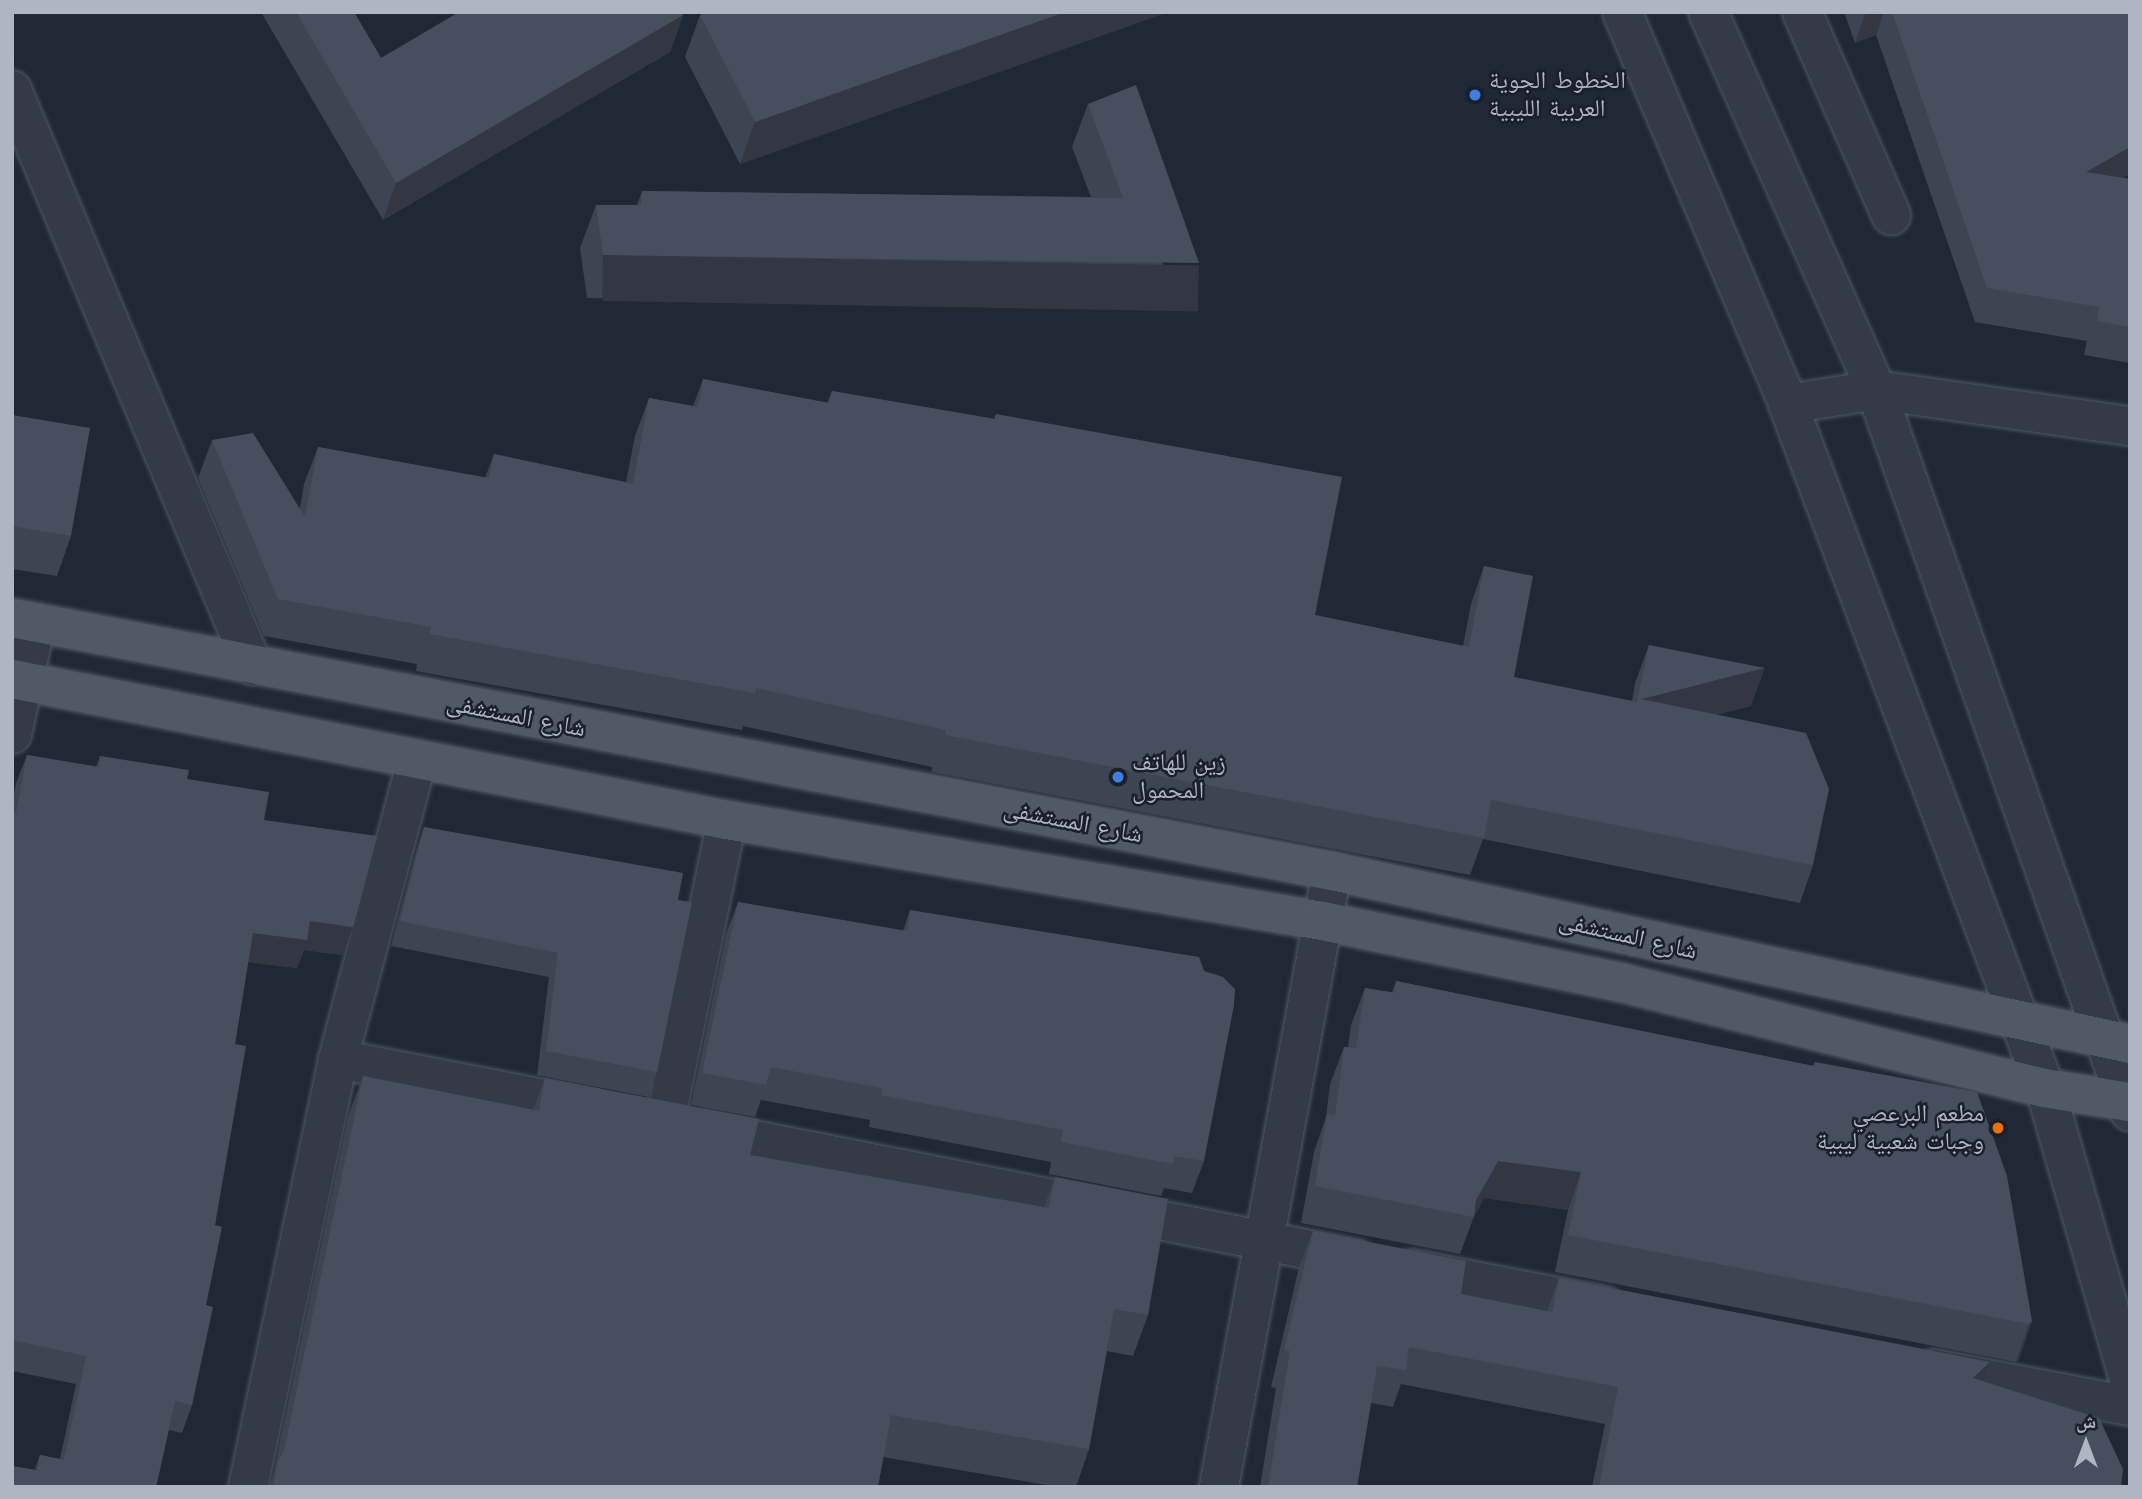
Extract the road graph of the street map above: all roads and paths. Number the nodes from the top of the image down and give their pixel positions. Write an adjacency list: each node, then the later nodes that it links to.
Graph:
1 (1622, 12): 7 (street)
2 (1708, 12): 6 (street)
3 (1802, 12): 5 (street)
4 (12, 90): 10 (street)
5 (1891, 215)
6 (1876, 390): 7 (street); 8 (street); 18 (street)
7 (1788, 404): 17 (street)
8 (2130, 426)
9 (24, 620): 10 (main road, شارع المستشفى); 11 (street)
10 (253, 666): 15 (main road, شارع المستشفى)
11 (19, 680): 12 (street); 13 (main road, شارع المستشفى)
12 (12, 734)
13 (417, 761): 14 (main road, شارع المستشفى); 19 (street)
14 (727, 820): 16 (main road, شارع المستشفى); 22 (street)
15 (1332, 871): 16 (street); 17 (main road, شارع المستشفى)
16 (1322, 921): 20 (main road, شارع المستشفى); 23 (street)
17 (2020, 1023): 18 (main road, شارع المستشفى); 20 (street)
18 (2118, 1042): 21 (street)
19 (338, 1059): 22 (street); 28 (street)
20 (2045, 1088): 21 (main road, شارع المستشفى); 26 (street)
21 (2129, 1105)
22 (665, 1122): 23 (street)
23 (1267, 1242): 24 (street); 29 (street)
24 (1637, 1312)
25 (1897, 1362): 27 (street)
26 (2130, 1383)
27 (2130, 1406)
28 (248, 1487)
29 (1219, 1487)

